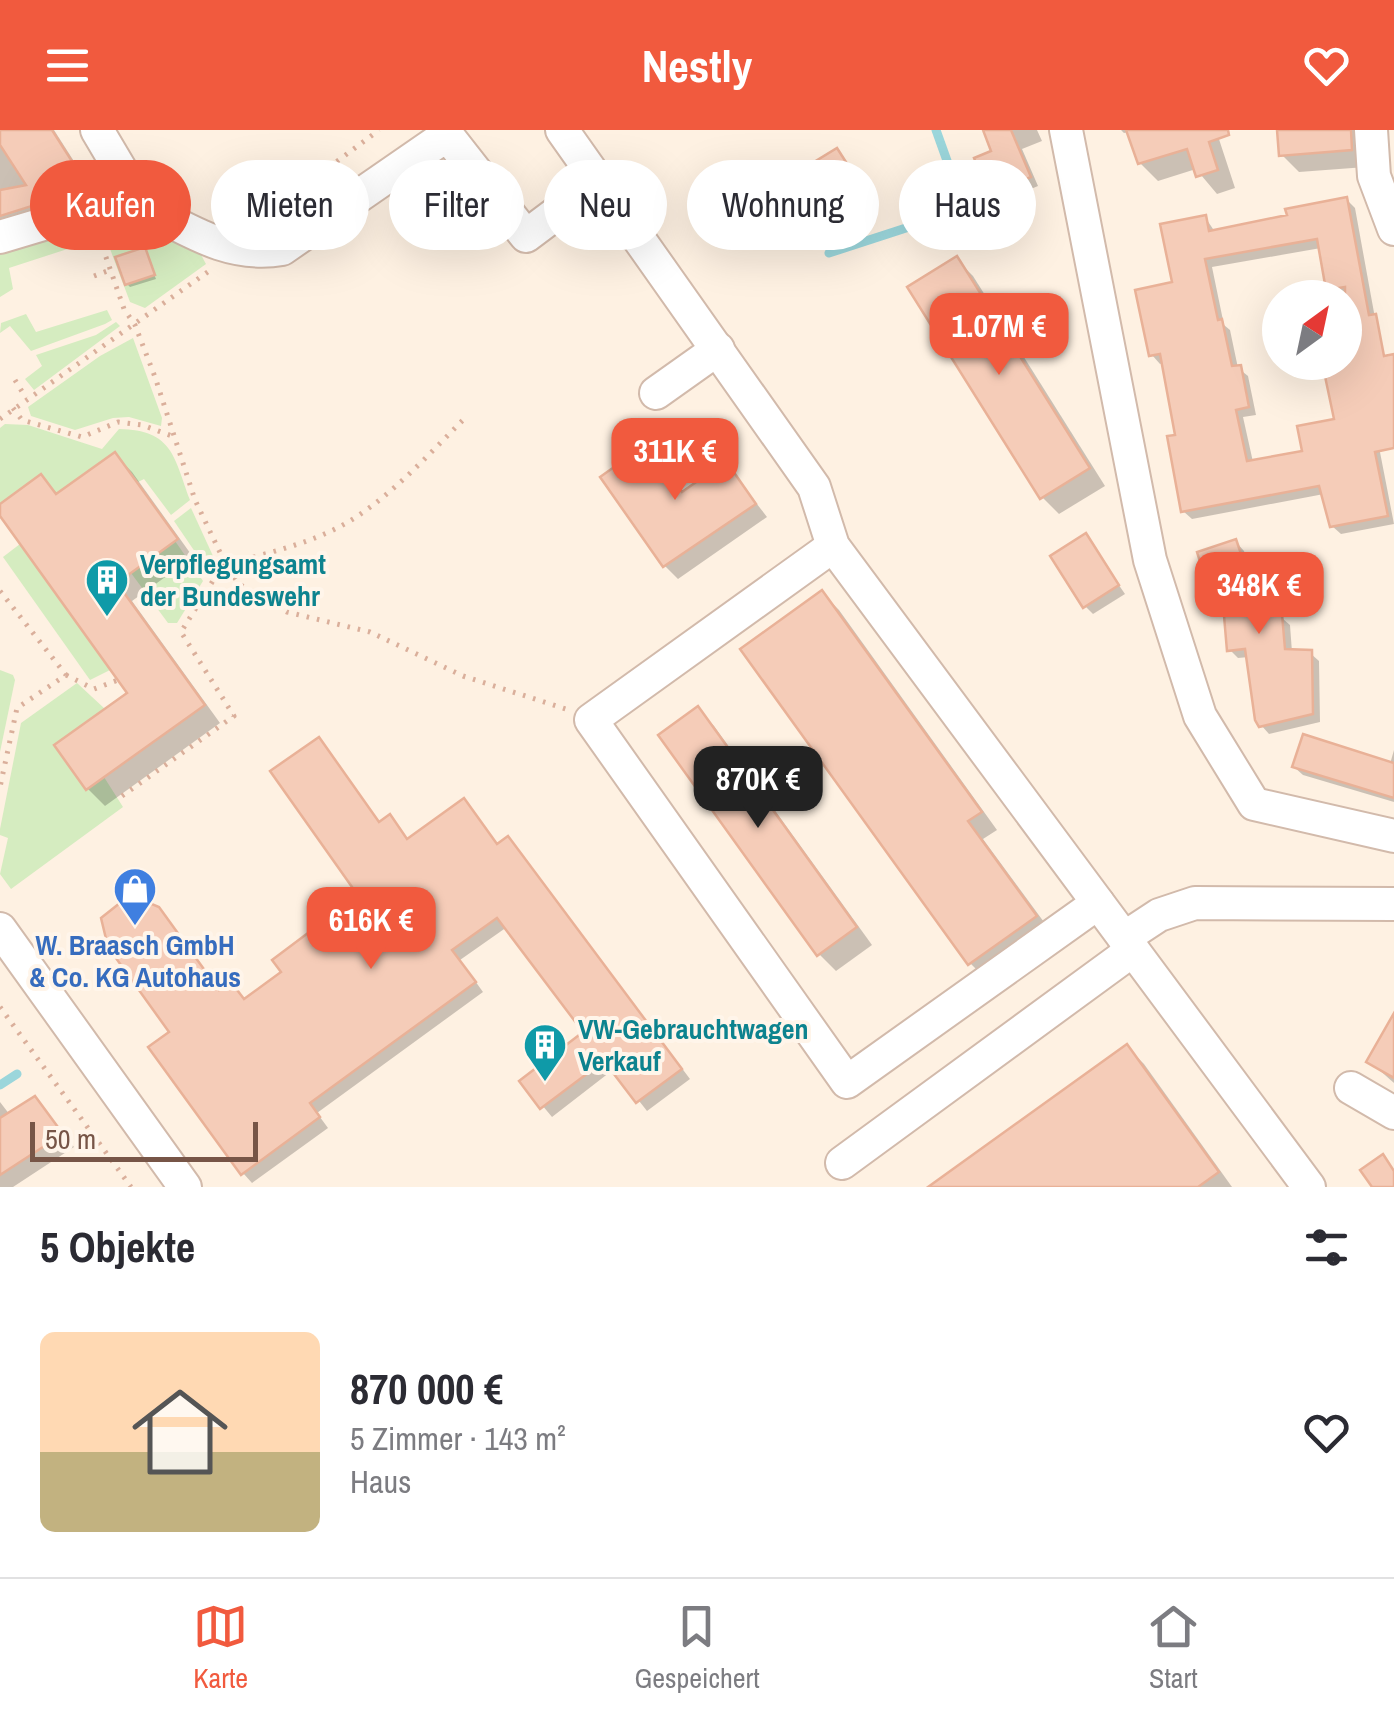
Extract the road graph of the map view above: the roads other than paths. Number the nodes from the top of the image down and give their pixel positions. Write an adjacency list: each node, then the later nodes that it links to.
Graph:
1 (98, 130): 5 (street)
2 (562, 130): 6 (street)
3 (1066, 130): 16 (street)
4 (1372, 130): 9 (street)
5 (115, 160)
6 (583, 160)
7 (544, 222): 10 (street)
8 (30, 227): 11 (street)
9 (1394, 229)
10 (191, 230)
11 (0, 236)
12 (647, 250): 13 (street)
13 (718, 349): 14 (street); 15 (street)
14 (656, 393)
15 (832, 546): 17 (street); 17 (street)
16 (1394, 836)
17 (1098, 903): 20 (street)
18 (1394, 904): 20 (street)
19 (0, 929): 24 (street)
20 (1128, 944): 23 (street); 25 (street)
21 (1351, 1088): 22 (street)
22 (1394, 1113)
23 (842, 1162)
24 (186, 1187)
25 (1309, 1187)

